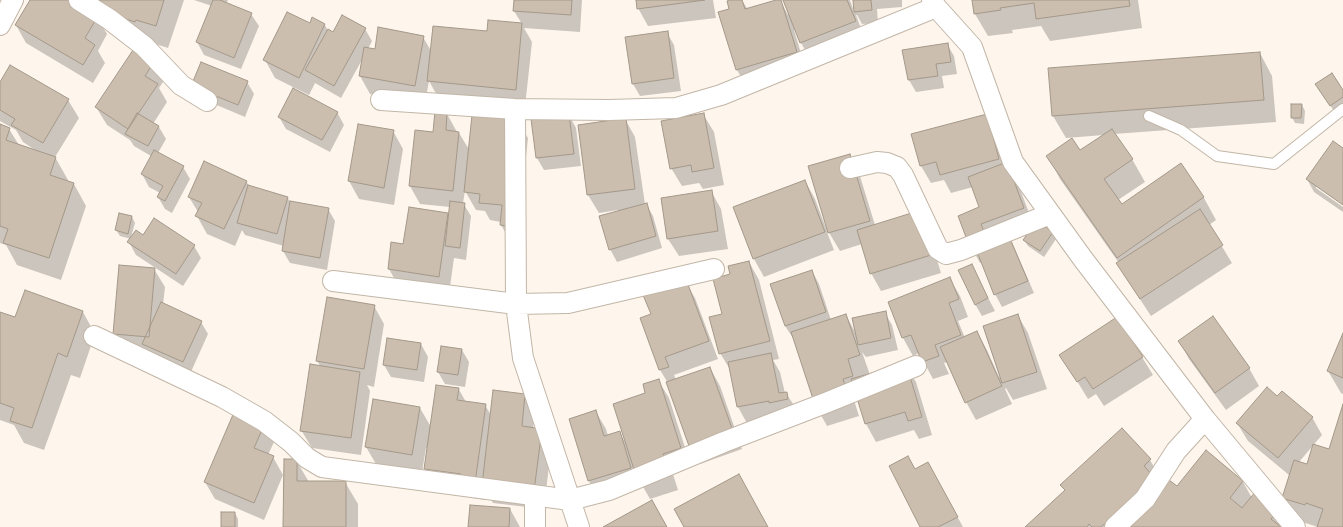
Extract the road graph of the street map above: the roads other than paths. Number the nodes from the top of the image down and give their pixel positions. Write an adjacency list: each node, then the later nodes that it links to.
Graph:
1 (14, 0): 4 (street)
2 (79, 0): 6 (street)
3 (934, 4): 7 (street); 11 (street)
4 (0, 25)
5 (381, 100): 7 (street)
6 (207, 101)
7 (515, 109): 14 (street)
8 (1343, 109): 9 (lane)
9 (1149, 116)
10 (850, 168): 11 (street)
11 (1050, 214): 17 (street)
12 (714, 269): 14 (street)
13 (333, 281): 14 (street)
14 (516, 304): 19 (street)
15 (94, 336): 18 (street)
16 (916, 366): 19 (street)
17 (1205, 419): 22 (street); 23 (street)
18 (535, 496): 19 (street); 20 (street)
19 (570, 500): 21 (street)
20 (535, 527)
21 (579, 527)
22 (1115, 527)
23 (1295, 527)

